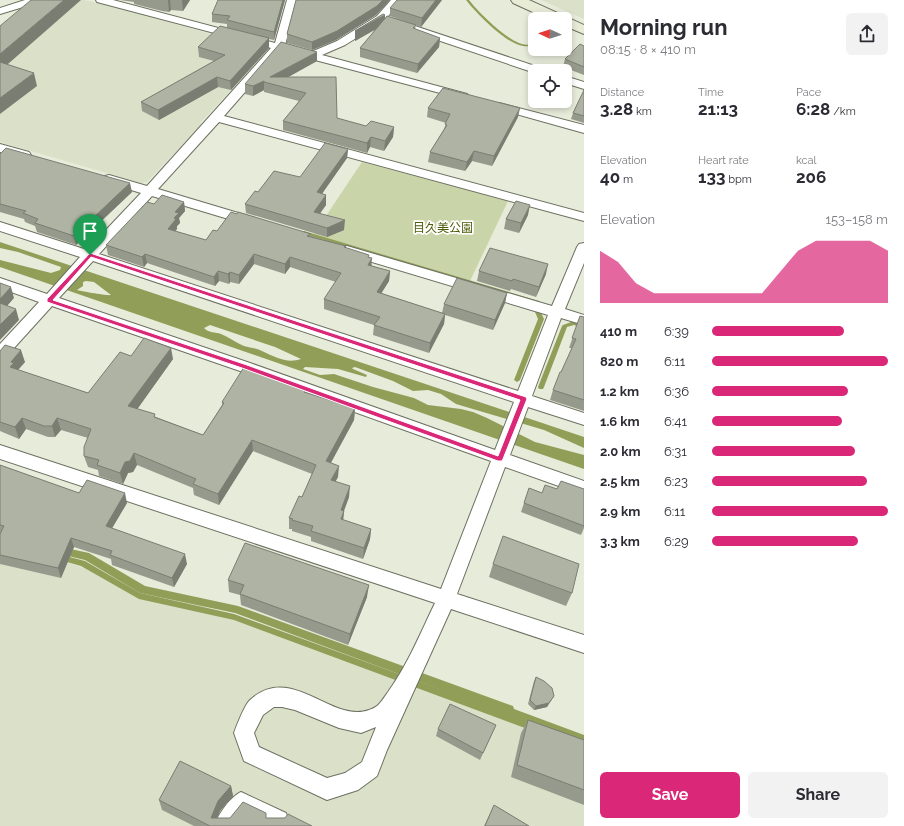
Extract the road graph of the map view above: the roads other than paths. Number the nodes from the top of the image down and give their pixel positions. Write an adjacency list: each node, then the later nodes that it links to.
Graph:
1 (36, 0): 6 (street)
2 (101, 0): 11 (street)
3 (292, 0): 11 (street)
4 (396, 0): 8 (street)
5 (518, 0): 7 (main road)
6 (0, 11)
7 (545, 12)
8 (381, 18): 12 (street); 13 (street)
9 (572, 24): 10 (main road)
10 (584, 30)
11 (280, 46): 12 (street); 18 (street)
12 (312, 56): 16 (street)
13 (528, 67)
14 (572, 82): 15 (street)
15 (584, 86)
16 (474, 99)
17 (488, 103): 19 (street)
18 (216, 118): 23 (street); 24 (street)
19 (584, 129)
20 (0, 148): 21 (street)
21 (37, 159)
22 (97, 176): 23 (street)
23 (149, 190): 25 (street); 29 (street)
24 (584, 217)
25 (262, 224)
26 (0, 226): 29 (street)
27 (338, 247): 32 (street)
28 (584, 247): 32 (street)
29 (87, 258): 31 (street); 35 (street)
30 (0, 283): 31 (street)
31 (53, 296): 34 (street); 38 (street)
32 (557, 311): 33 (street); 35 (street)
33 (584, 320)
34 (0, 354)
35 (522, 403): 36 (street); 38 (street)
36 (584, 419)
37 (0, 452): 40 (street)
38 (502, 456): 39 (street); 40 (street)
39 (584, 488)
40 (446, 599): 41 (street); 42 (street)
41 (584, 644)
42 (411, 676): 42 (street)
43 (222, 826): 44 (street)
44 (275, 826)

